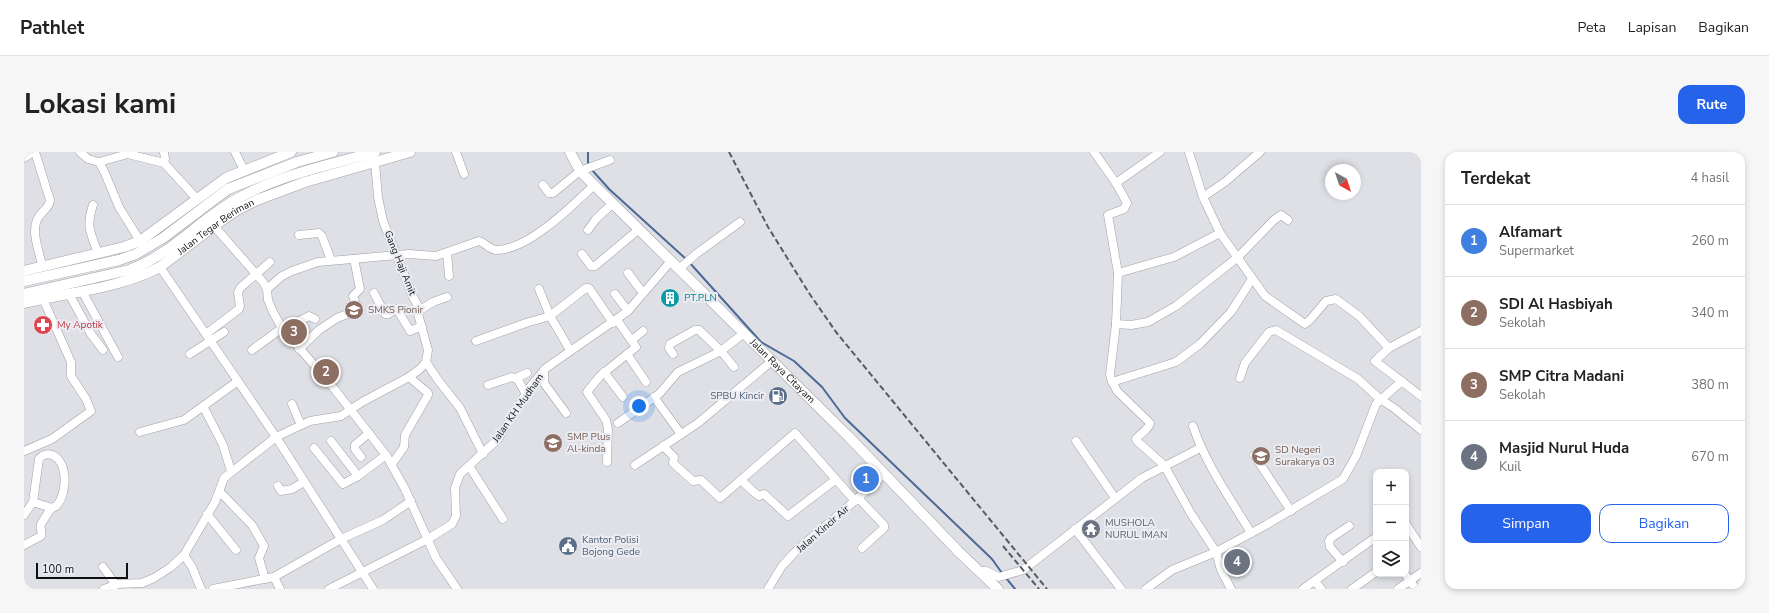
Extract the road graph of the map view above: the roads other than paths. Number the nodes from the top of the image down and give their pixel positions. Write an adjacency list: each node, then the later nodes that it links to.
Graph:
1 (34, 152): 15 (street); 50 (street)
2 (80, 152): 17 (street)
3 (164, 152): 18 (street)
4 (235, 152): 19 (street)
5 (291, 152): 19 (main road)
6 (333, 152): 21 (main road)
7 (410, 152): 14 (main road, Jalan Tegar Beriman)
8 (456, 152): 22 (street)
9 (570, 152): 20 (main road, Jalan Raya Citayam)
10 (1094, 152): 24 (street)
11 (1160, 152): 24 (street)
12 (1189, 152): 27 (street)
13 (1260, 152): 27 (street)
14 (375, 157): 23 (main road, Jalan Tegar Beriman); 35 (main road, Jalan Tegar Beriman); 44 (street, Gang Haji Amit)
15 (24, 158)
16 (610, 160): 20 (street)
17 (99, 162): 18 (street); 40 (street)
18 (164, 163): 28 (street)
19 (244, 170): 28 (main road)
20 (583, 170): 25 (street); 26 (main road, Jalan Raya Citayam)
21 (268, 172): 23 (main road); 31 (main road)
22 (464, 174)
23 (273, 183): 65 (main road, Jalan Tegar Beriman)
24 (1116, 183): 56 (street)
25 (543, 185)
26 (594, 186): 29 (main road, Jalan Raya Citayam); 42 (street)
27 (1203, 197): 38 (street)
28 (197, 199): 32 (main road)
29 (612, 204): 36 (street); 37 (main road, Jalan Raya Citayam)
30 (94, 205): 41 (street)
31 (189, 217): 32 (main road); 59 (main road)
32 (170, 220): 40 (main road)
33 (1288, 220): 45 (street)
34 (740, 222): 52 (street)
35 (214, 226): 51 (main road, Jalan Tegar Beriman); 54 (street)
36 (588, 230)
37 (638, 230): 43 (street); 48 (main road, Jalan Raya Citayam)
38 (1220, 233): 45 (street); 56 (street)
39 (299, 235): 47 (street)
40 (140, 241): 41 (main road)
41 (98, 253): 50 (main road)
42 (447, 253): 44 (street); 57 (street)
43 (582, 254)
44 (398, 255): 46 (street); 71 (street, Gang Haji Amit)
45 (1238, 258): 58 (street); 76 (street)
46 (354, 259): 47 (street); 88 (street)
47 (331, 260): 60 (street)
48 (671, 261): 52 (main road, Jalan Raya Citayam); 64 (street, Jalan KH Mudham)
49 (270, 262): 54 (street)
50 (42, 266): 53 (main road)
51 (160, 267): 62 (main road, Jalan Tegar Beriman); 83 (street)
52 (682, 267): 82 (main road, Jalan Raya Citayam)
53 (24, 271)
54 (256, 273): 60 (street); 83 (street)
55 (628, 273): 64 (street)
56 (1118, 273): 76 (street)
57 (449, 276)
58 (1252, 279): 87 (street); 109 (street)
59 (24, 281)
60 (267, 289): 79 (street)
61 (539, 289): 73 (street)
62 (82, 291): 66 (main road, Jalan Tegar Beriman); 96 (street)
63 (374, 293): 77 (street)
64 (643, 293): 72 (street, Jalan KH Mudham)
65 (24, 294)
66 (69, 294): 69 (main road, Jalan Tegar Beriman); 89 (street)
67 (615, 294): 72 (street)
68 (447, 297): 71 (street)
69 (43, 299): 70 (main road, Jalan Tegar Beriman); 133 (street)
70 (24, 303)
71 (420, 310): 77 (street, Gang Haji Amit)
72 (628, 310): 75 (street, Jalan KH Mudham)
73 (550, 316): 75 (street); 85 (street); 91 (street)
74 (315, 319): 79 (street)
75 (615, 321): 84 (street); 91 (street, Jalan KH Mudham)
76 (1116, 324): 109 (street)
77 (422, 326): 98 (street, Gang Haji Amit)
78 (1421, 330): 87 (street)
79 (284, 331): 88 (street); 90 (street)
80 (643, 331): 84 (street)
81 (224, 332): 86 (street)
82 (744, 333): 92 (street); 97 (main road, Jalan Raya Citayam)
83 (206, 334): 86 (street)
84 (632, 340): 94 (street)
85 (476, 341)
86 (211, 342): 93 (street); 106 (street)
87 (1389, 348): 107 (street)
88 (299, 349): 118 (street)
89 (103, 350)
90 (252, 350)
91 (570, 350): 99 (street, Jalan KH Mudham)
92 (721, 351): 95 (street); 100 (street); 114 (street)
93 (190, 354)
94 (627, 354): 101 (street); 108 (street)
95 (673, 354)
96 (118, 357)
97 (772, 361): 126 (street); 144 (main road, Jalan Raya Citayam)
98 (426, 362): 103 (street); 134 (street)
99 (547, 367): 111 (street, Jalan KH Mudham); 119 (street)
100 (734, 367)
101 (604, 372): 113 (street); 138 (street)
102 (528, 373): 104 (street)
103 (409, 377): 118 (street); 139 (street)
104 (516, 378): 110 (street); 111 (street)
105 (1240, 378): 115 (street)
106 (238, 381): 117 (street); 127 (street)
107 (1402, 381): 112 (street); 115 (street)
108 (646, 382)
109 (1112, 382): 141 (street)
110 (488, 385)
111 (526, 394): 134 (street, Jalan KH Mudham)
112 (1421, 396)
113 (623, 397)
114 (654, 397): 120 (street); 126 (street)
115 (1380, 399): 123 (street); 156 (street)
116 (292, 404): 121 (street)
117 (203, 406): 124 (street); 143 (street)
118 (350, 409): 121 (street); 125 (street)
119 (566, 413)
120 (618, 423)
121 (302, 425): 127 (street)
122 (1193, 426): 132 (street)
123 (1421, 430)
124 (140, 432)
125 (369, 433): 135 (street); 137 (street)
126 (681, 434): 130 (street)
127 (276, 437): 143 (street); 148 (street)
128 (331, 441): 145 (street)
129 (1076, 441): 151 (street)
130 (663, 446): 140 (street); 146 (street)
131 (314, 448): 145 (street)
132 (1200, 448): 141 (street); 163 (street)
133 (24, 451)
134 (483, 454): 142 (street, Jalan KH Mudham)
135 (386, 455): 139 (street); 145 (street)
136 (1254, 455): 156 (street)
137 (361, 456)
138 (607, 462)
139 (392, 464): 153 (street)
140 (635, 465)
141 (1164, 465): 151 (street); 171 (street)
142 (469, 466): 159 (street); 166 (street, Jalan KH Mudham)
143 (231, 471): 150 (street)
144 (884, 474): 152 (street, Jalan Kincir Air); 175 (main road, Jalan Raya Citayam)
145 (358, 476)
146 (742, 480): 147 (street); 147 (street)
147 (835, 480): 152 (street)
148 (304, 482): 149 (street); 165 (street)
149 (278, 486)
150 (220, 492): 157 (street); 182 (street)
151 (1115, 498): 161 (street)
152 (857, 500): 169 (street); 192 (street, Jalan Kincir Air)
153 (411, 501): 165 (street); 166 (street)
154 (33, 502): 155 (street); 155 (street); 158 (street)
155 (52, 508): 167 (street)
156 (1290, 511): 163 (street)
157 (207, 514): 170 (street); 172 (street)
158 (24, 515)
159 (504, 519)
160 (1349, 526): 173 (street)
161 (1075, 529): 175 (street); 194 (street)
162 (1409, 529): 168 (street)
163 (1251, 533): 171 (street)
164 (1373, 538): 173 (street)
165 (341, 539): 176 (street); 179 (street)
166 (428, 539): 176 (street, Jalan KH Mudham); 191 (street)
167 (24, 545)
168 (1421, 547)
169 (862, 548)
170 (236, 550)
171 (1216, 552): 195 (street); 196 (street)
172 (184, 555): 184 (street); 186 (street)
173 (1343, 562): 183 (street)
174 (103, 567): 184 (street)
175 (979, 571): 193 (main road, Jalan Raya Citayam)
176 (363, 573): 189 (street, Jalan KH Mudham); 190 (street)
177 (1421, 573): 181 (street)
178 (1373, 574): 199 (street)
179 (274, 577): 182 (street); 188 (street)
180 (1408, 577): 200 (street); 201 (street)
181 (1409, 577)
182 (265, 579): 187 (street)
183 (1315, 581): 197 (street); 198 (street)
184 (118, 586): 185 (street)
185 (104, 589)
186 (201, 589)
187 (213, 589)
188 (280, 589)
189 (329, 589)
190 (373, 589)
191 (457, 589)
192 (768, 589)
193 (998, 589)
194 (1121, 589)
195 (1146, 589)
196 (1231, 589)
197 (1303, 589)
198 (1321, 589)
199 (1352, 589)
200 (1398, 589)
201 (1416, 589)

